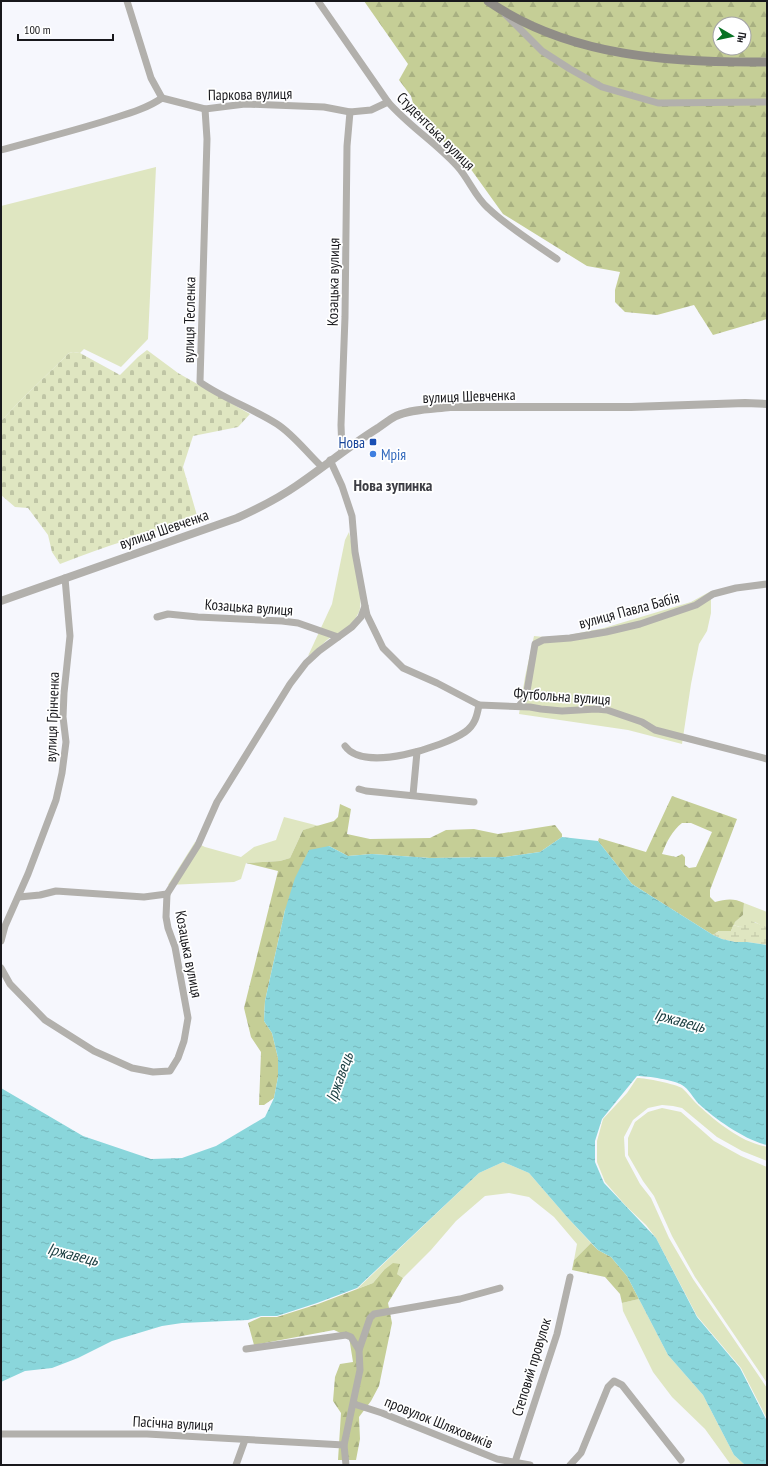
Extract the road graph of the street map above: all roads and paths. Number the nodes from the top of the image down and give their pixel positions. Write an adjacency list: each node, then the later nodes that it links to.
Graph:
1 (127, 1): 6 (street)
2 (318, 1): 7 (street, Студентська вулиця)
3 (488, 1): 4 (main road)
4 (502, 10): 5 (main road); 8 (street)
5 (767, 62)
6 (162, 98): 9 (street, Паркова вулиця); 11 (street)
7 (388, 102): 10 (street, Паркова вулиця); 12 (street, Студентська вулиця)
8 (767, 102)
9 (205, 109): 10 (street, Паркова вулиця); 16 (street, вулиця Тесленка)
10 (350, 112): 14 (street, Козацька вулиця)
11 (1, 150)
12 (558, 259)
13 (767, 404): 14 (street, вулиця Шевченка)
14 (342, 451): 15 (street, вулиця Шевченка)
15 (330, 460): 16 (street, вулиця Шевченка); 20 (street)
16 (322, 467): 17 (street, вулиця Шевченка)
17 (66, 578): 19 (street, вулиця Шевченка); 32 (street, вулиця Грінченка)
18 (767, 584): 24 (street, вулиця Павла Бабія)
19 (1, 601)
20 (365, 606): 22 (street, Козацька вулиця); 23 (street)
21 (157, 617): 22 (street, Козацька вулиця)
22 (338, 637): 31 (street, Козацька вулиця)
23 (479, 705): 24 (street, Футбольна вулиця); 26 (street)
24 (519, 706): 27 (street, Футбольна вулиця)
25 (345, 746): 26 (street)
26 (417, 752): 29 (street)
27 (767, 759)
28 (358, 789): 29 (street)
29 (413, 795): 30 (street)
30 (474, 802)
31 (167, 894): 32 (street); 34 (street, Козацька вулиця)
32 (19, 897): 33 (street, вулиця Грінченка)
33 (1, 941)
34 (1, 968)
35 (570, 1277): 44 (street, Степовий провулок)
36 (500, 1288): 38 (street)
37 (246, 1349): 38 (street)
38 (360, 1350): 39 (street)
39 (354, 1404): 42 (street); 44 (street, провулок Шляховиків)
40 (1, 1434): 41 (street, Пасічна вулиця)
41 (245, 1440): 42 (street, Пасічна вулиця); 45 (street)
42 (344, 1445): 46 (street)
43 (680, 1460): 48 (street)
44 (515, 1464): 47 (street, провулок Шляховиків)
45 (236, 1465)
46 (346, 1465)
47 (530, 1465)
48 (570, 1465)

